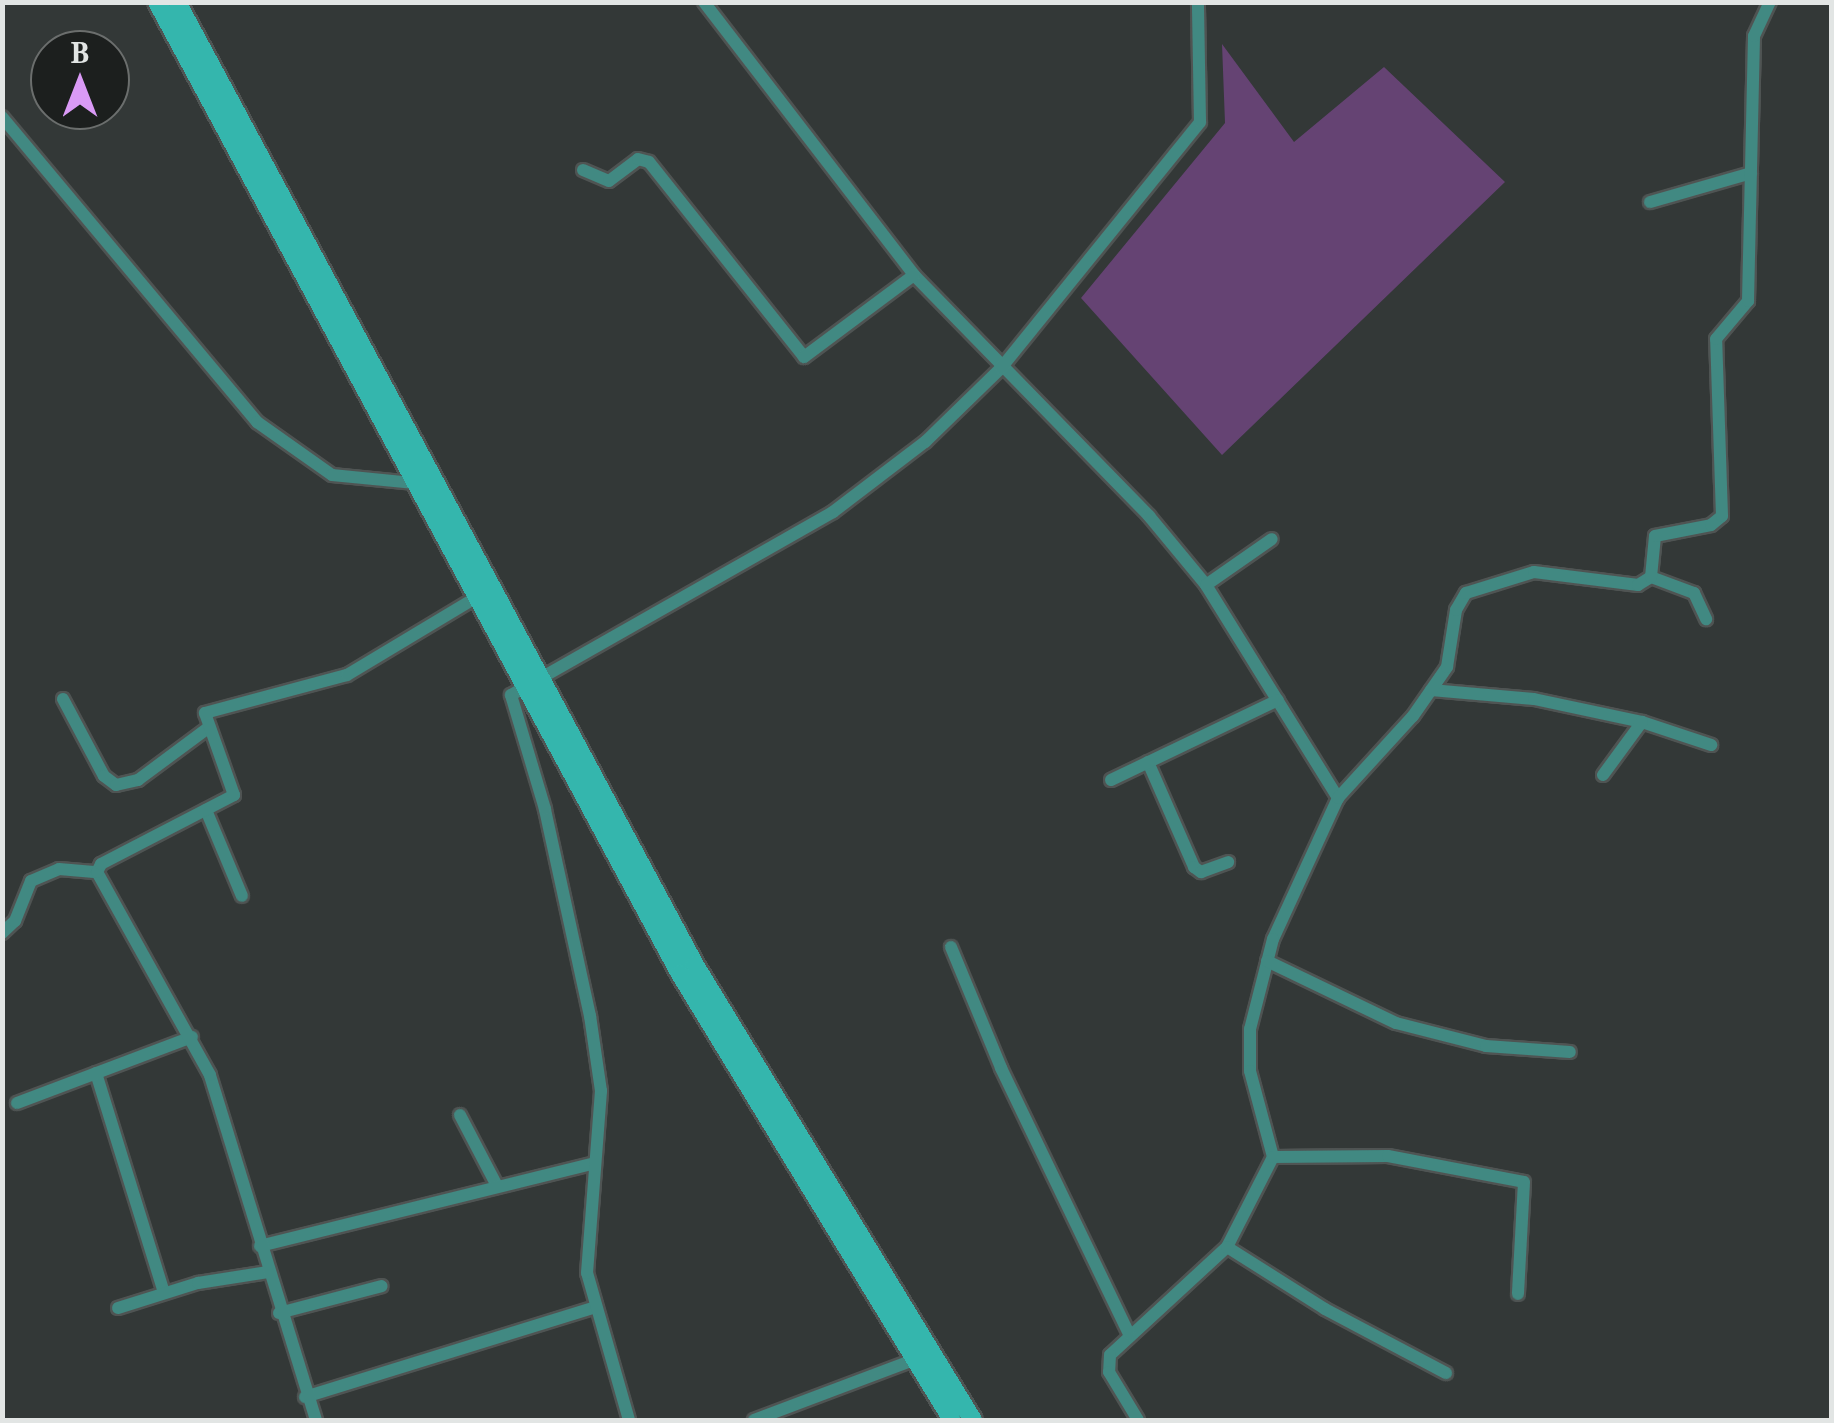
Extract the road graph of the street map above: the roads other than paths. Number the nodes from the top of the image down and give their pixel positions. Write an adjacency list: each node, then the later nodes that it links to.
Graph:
1 (157, 2): 12 (main road)
2 (177, 2): 12 (main road)
3 (704, 2): 10 (street)
4 (1198, 2): 11 (street)
5 (1770, 2): 8 (street)
6 (2, 117): 12 (street)
7 (583, 170): 10 (street)
8 (1751, 172): 9 (street); 14 (street)
9 (1650, 202)
10 (914, 274): 11 (street)
11 (1000, 368): 15 (street); 18 (street)
12 (425, 483): 16 (main road)
13 (1272, 538): 15 (street)
14 (1651, 576): 17 (street); 19 (street)
15 (1206, 585): 21 (street)
16 (484, 591): 18 (main road); 23 (street)
17 (1706, 619)
18 (533, 682): 42 (street); 54 (main road); 61 (main road)
19 (1430, 690): 22 (street); 28 (street)
20 (63, 699): 23 (street)
21 (1278, 700): 25 (street); 28 (street)
22 (1642, 722): 24 (street); 26 (street)
23 (208, 728): 29 (street)
24 (1712, 745)
25 (1148, 762): 27 (street); 30 (street)
26 (1603, 775)
27 (1111, 780)
28 (1338, 798): 35 (street)
29 (206, 810): 31 (street); 32 (street)
30 (1228, 862)
31 (97, 872): 33 (street); 36 (street)
32 (242, 896)
33 (2, 934)
34 (951, 947): 53 (street)
35 (1267, 961): 37 (street); 41 (street)
36 (192, 1038): 38 (street); 44 (street)
37 (1570, 1052)
38 (96, 1073): 39 (street); 48 (street)
39 (18, 1103)
40 (460, 1115): 43 (street)
41 (1273, 1157): 45 (street); 49 (street)
42 (591, 1164): 43 (street); 51 (street)
43 (496, 1184): 44 (street)
44 (260, 1246): 46 (street)
45 (1227, 1247): 53 (street); 55 (street)
46 (268, 1272): 48 (street); 52 (street)
47 (382, 1286): 52 (street)
48 (164, 1292): 50 (street)
49 (1518, 1294)
50 (118, 1308)
51 (593, 1308): 56 (street); 58 (street)
52 (279, 1313): 56 (street)
53 (1129, 1334): 62 (street)
54 (914, 1360): 59 (street); 60 (main road)
55 (1446, 1373)
56 (305, 1397): 57 (street)
57 (316, 1420)
58 (629, 1420)
59 (754, 1420)
60 (952, 1420)
61 (972, 1420)
62 (1138, 1420)

